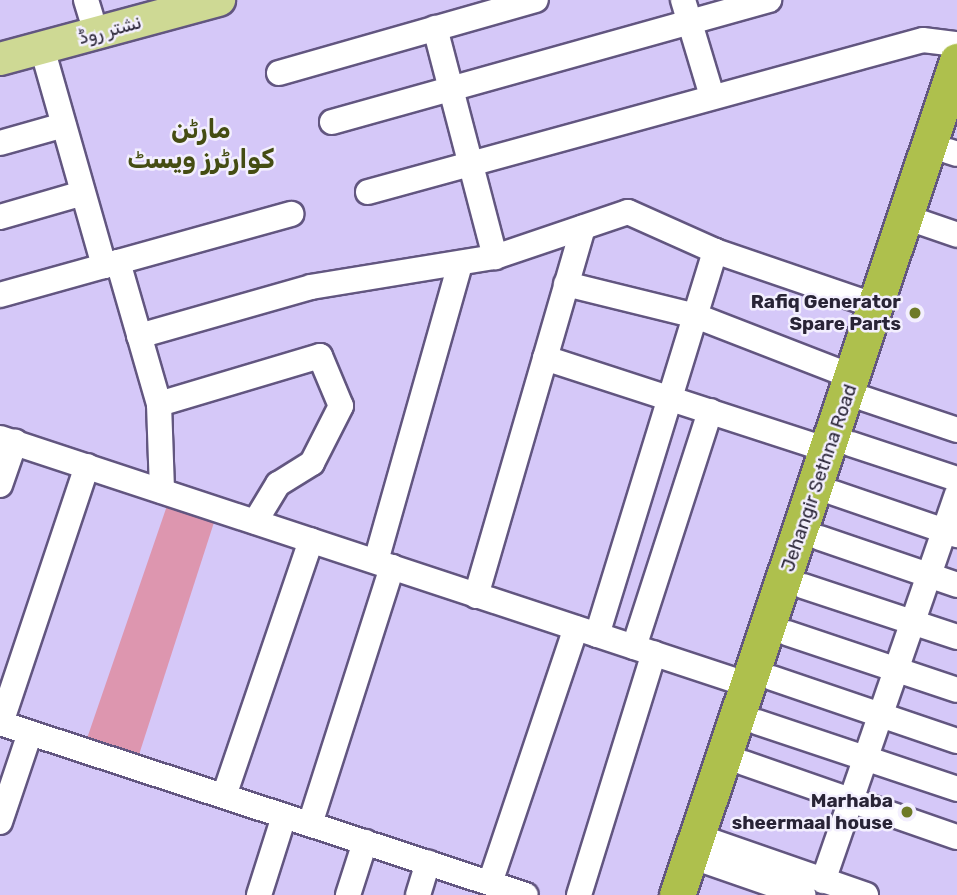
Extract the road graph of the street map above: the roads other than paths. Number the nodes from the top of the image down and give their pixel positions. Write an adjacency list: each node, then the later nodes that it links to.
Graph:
1 (149, 0): 5 (main road, نشتر روڈ)
2 (219, 0): 10 (main road, نشتر روڈ)
3 (536, 0): 7 (street)
4 (769, 0): 6 (street)
5 (89, 8): 8 (main road, نشتر روڈ)
6 (686, 11): 14 (street); 15 (street)
7 (435, 28): 13 (street); 14 (street)
8 (0, 40)
9 (957, 44): 15 (street)
10 (42, 48): 11 (main road, نشتر روڈ); 17 (street)
11 (0, 59)
12 (957, 61): 34 (highway, Jehangir Sethna Road)
13 (279, 73)
14 (450, 88): 16 (street); 20 (street)
15 (712, 96): 20 (street)
16 (332, 122)
17 (64, 125): 18 (street); 22 (street)
18 (0, 143)
19 (954, 144): 25 (highway, Jehangir Sethna Road)
20 (470, 162): 21 (street); 29 (street)
21 (368, 192)
22 (83, 193): 24 (street); 30 (street)
23 (291, 214): 30 (street)
24 (0, 217)
25 (923, 223): 27 (street); 38 (highway, Jehangir Sethna Road)
26 (583, 227): 28 (street); 29 (street); 32 (street)
27 (957, 235)
28 (715, 251): 34 (street); 35 (street)
29 (495, 257): 31 (street)
30 (111, 264): 33 (street); 36 (street)
31 (460, 264): 36 (street); 55 (street)
32 (566, 284): 35 (street); 37 (street)
33 (0, 295)
34 (876, 306): 38 (highway, Jehangir Sethna Road)
35 (695, 316): 38 (street); 39 (street)
36 (139, 336): 40 (street)
37 (545, 358): 39 (street); 59 (street)
38 (859, 388): 42 (street); 44 (highway, Jehangir Sethna Road)
39 (672, 398): 41 (street); 61 (street)
40 (159, 404): 48 (street); 51 (street)
41 (710, 411): 44 (street); 64 (street)
42 (957, 430)
43 (7, 440): 45 (street); 47 (street)
44 (839, 447): 46 (street); 49 (highway, Jehangir Sethna Road); 66 (highway, Jehangir Sethna Road)
45 (87, 466): 48 (street); 70 (street)
46 (957, 480)
47 (0, 485)
48 (162, 491): 51 (street)
49 (834, 493): 52 (street); 53 (highway, Jehangir Sethna Road)
50 (957, 495): 52 (street)
51 (255, 522): 54 (street)
52 (951, 533): 56 (street)
53 (820, 538): 56 (street); 58 (highway, Jehangir Sethna Road)
54 (311, 540): 55 (street); 76 (street)
55 (384, 564): 59 (street); 80 (street)
56 (929, 575): 57 (street); 60 (street)
57 (957, 585)
58 (803, 586): 60 (street); 62 (highway, Jehangir Sethna Road)
59 (476, 596): 61 (street)
60 (912, 623): 63 (street); 65 (street)
61 (587, 631): 64 (street); 86 (street)
62 (787, 633): 65 (street); 66 (highway, Jehangir Sethna Road)
63 (957, 637)
64 (644, 650): 66 (street); 90 (street)
65 (896, 670): 67 (street); 68 (street)
66 (761, 681): 68 (street); 69 (highway, Jehangir Sethna Road); 83 (highway, Jehangir Sethna Road)
67 (957, 690)
68 (881, 715): 72 (street); 73 (street)
69 (757, 722): 73 (street); 74 (highway, Jehangir Sethna Road)
70 (0, 723): 71 (street)
71 (30, 733): 76 (street); 79 (street)
72 (957, 741)
73 (866, 758): 75 (street); 77 (street)
74 (744, 764): 77 (street); 83 (highway, Jehangir Sethna Road)
75 (957, 789)
76 (224, 796): 78 (street)
77 (851, 800): 81 (street); 85 (street)
78 (284, 816): 80 (street); 87 (street)
79 (0, 822)
80 (310, 824): 82 (street)
81 (957, 837)
82 (365, 842): 84 (street); 88 (street)
83 (702, 859): 85 (street); 91 (highway, Jehangir Sethna Road)
84 (428, 863): 86 (street); 89 (street)
85 (813, 888): 92 (street)
86 (506, 890)
87 (259, 895)
88 (348, 895)
89 (418, 895)
90 (579, 895)
91 (677, 895)
92 (866, 895)

